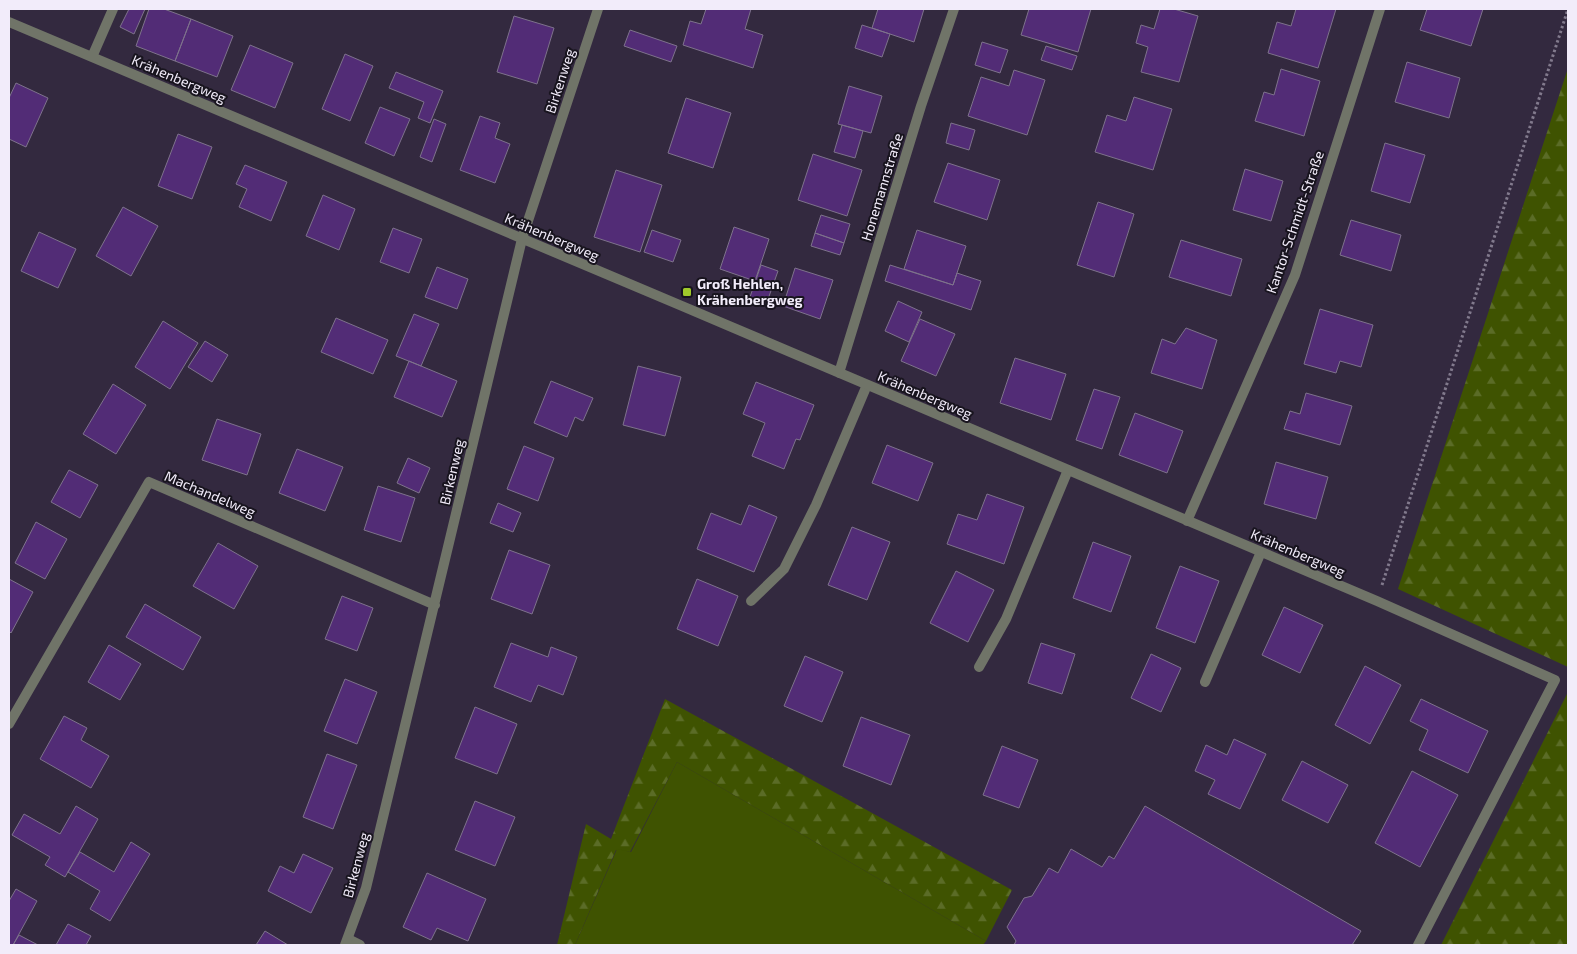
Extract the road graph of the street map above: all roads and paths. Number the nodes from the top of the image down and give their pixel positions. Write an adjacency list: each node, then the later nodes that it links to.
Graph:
1 (113, 9): 7 (street)
2 (598, 9): 8 (street, Birkenweg)
3 (954, 9): 9 (street, Honemannstraße)
4 (1380, 9): 12 (street, Kantor-Schmidt-Straße)
5 (1568, 10): 15 (path)
6 (9, 22): 7 (street, Krähenbergweg)
7 (92, 57): 8 (street, Krähenbergweg)
8 (522, 239): 9 (street, Krähenbergweg); 16 (street, Birkenweg)
9 (839, 373): 10 (street, Krähenbergweg)
10 (866, 385): 11 (street, Krähenbergweg); 14 (street)
11 (1068, 470): 12 (street, Krähenbergweg); 17 (street)
12 (1187, 521): 13 (street, Krähenbergweg)
13 (1261, 552): 15 (street, Krähenbergweg); 18 (street)
14 (751, 601)
15 (1377, 602): 22 (street, Krähenbergweg)
16 (435, 605): 19 (street, Machandelweg); 20 (street, Birkenweg)
17 (979, 667)
18 (1205, 682)
19 (9, 724)
20 (346, 942): 21 (street)
21 (360, 945)
22 (1418, 945)

